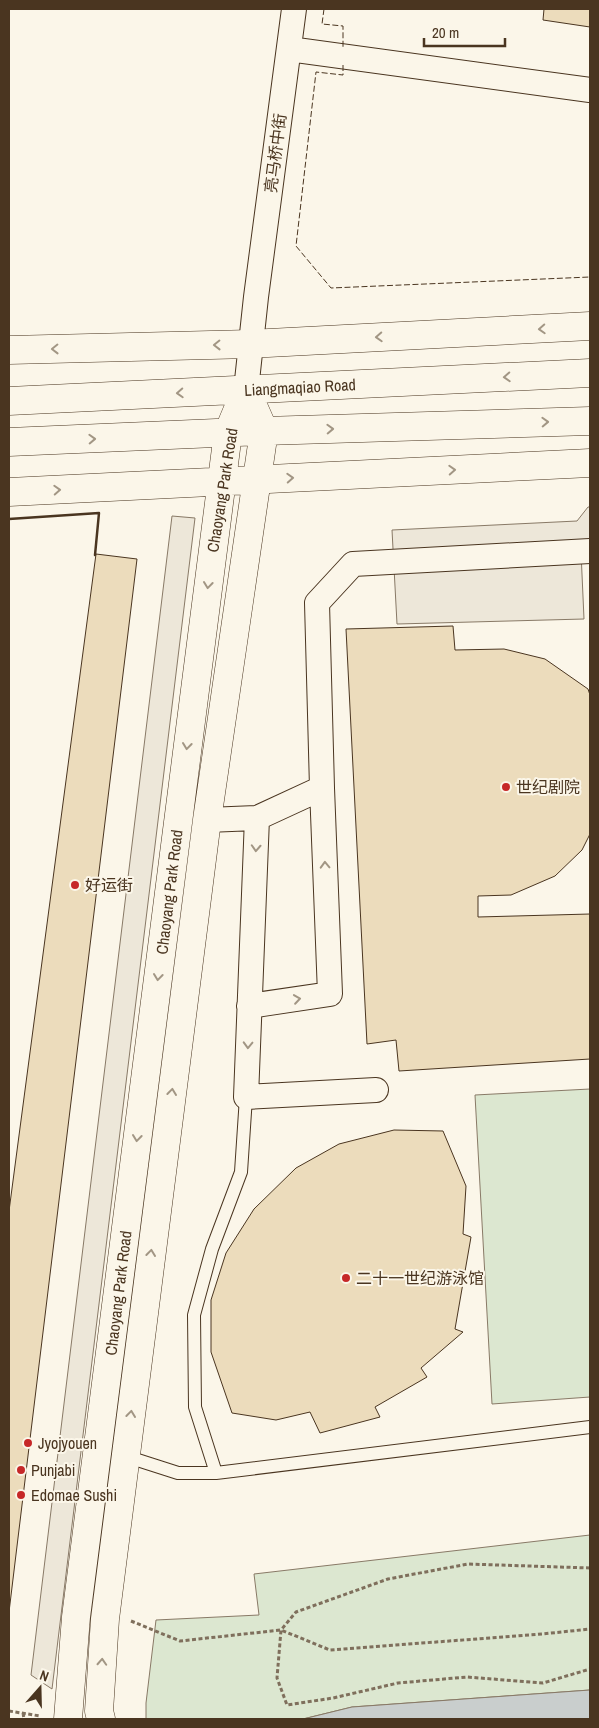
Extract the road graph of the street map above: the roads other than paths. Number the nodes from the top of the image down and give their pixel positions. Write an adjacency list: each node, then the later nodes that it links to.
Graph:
1 (294, 9): 2 (street, 亮马桥中街)
2 (289, 49): 3 (street); 5 (street, 亮马桥中街)
3 (590, 90)
4 (590, 326): 5 (main road, one-way to 5)
5 (251, 344): 6 (main road, one-way to 6); 8 (street, 亮马桥中街)
6 (9, 350)
7 (590, 373): 8 (main road, Liangmaqiao Road, one-way to 8)
8 (246, 390): 9 (main road, Liangmaqiao Road, one-way to 9); 11 (main road, Chaoyang Park Road); 12 (main road, Chaoyang Park Road)
9 (9, 401)
10 (590, 421): 11 (main road, one-way to 10)
11 (264, 431): 12 (main road); 15 (main road, Chaoyang Park Road)
12 (228, 433): 13 (main road, one-way to 12); 16 (main road, Chaoyang Park Road)
13 (9, 442)
14 (590, 463): 15 (main road, one-way to 14)
15 (257, 480): 16 (main road); 21 (main road, Chaoyang Park Road)
16 (221, 482): 17 (main road, one-way to 16); 29 (main road, Chaoyang Park Road, one-way to 29)
17 (9, 492)
18 (590, 551): 19 (street)
19 (322, 788): 20 (street); 22 (street, one-way to 19)
20 (257, 818): 21 (street); 22 (street, one-way to 22)
21 (207, 820): 26 (main road, Chaoyang Park Road, one-way to 21)
22 (249, 1006): 24 (street, one-way to 24)
23 (376, 1090): 24 (street)
24 (246, 1097): 27 (lane)
25 (590, 1427): 27 (lane)
26 (125, 1456): 27 (lane); 28 (main road, Chaoyang Park Road, one-way to 26)
27 (216, 1473)
28 (100, 1715)
29 (56, 1718)

